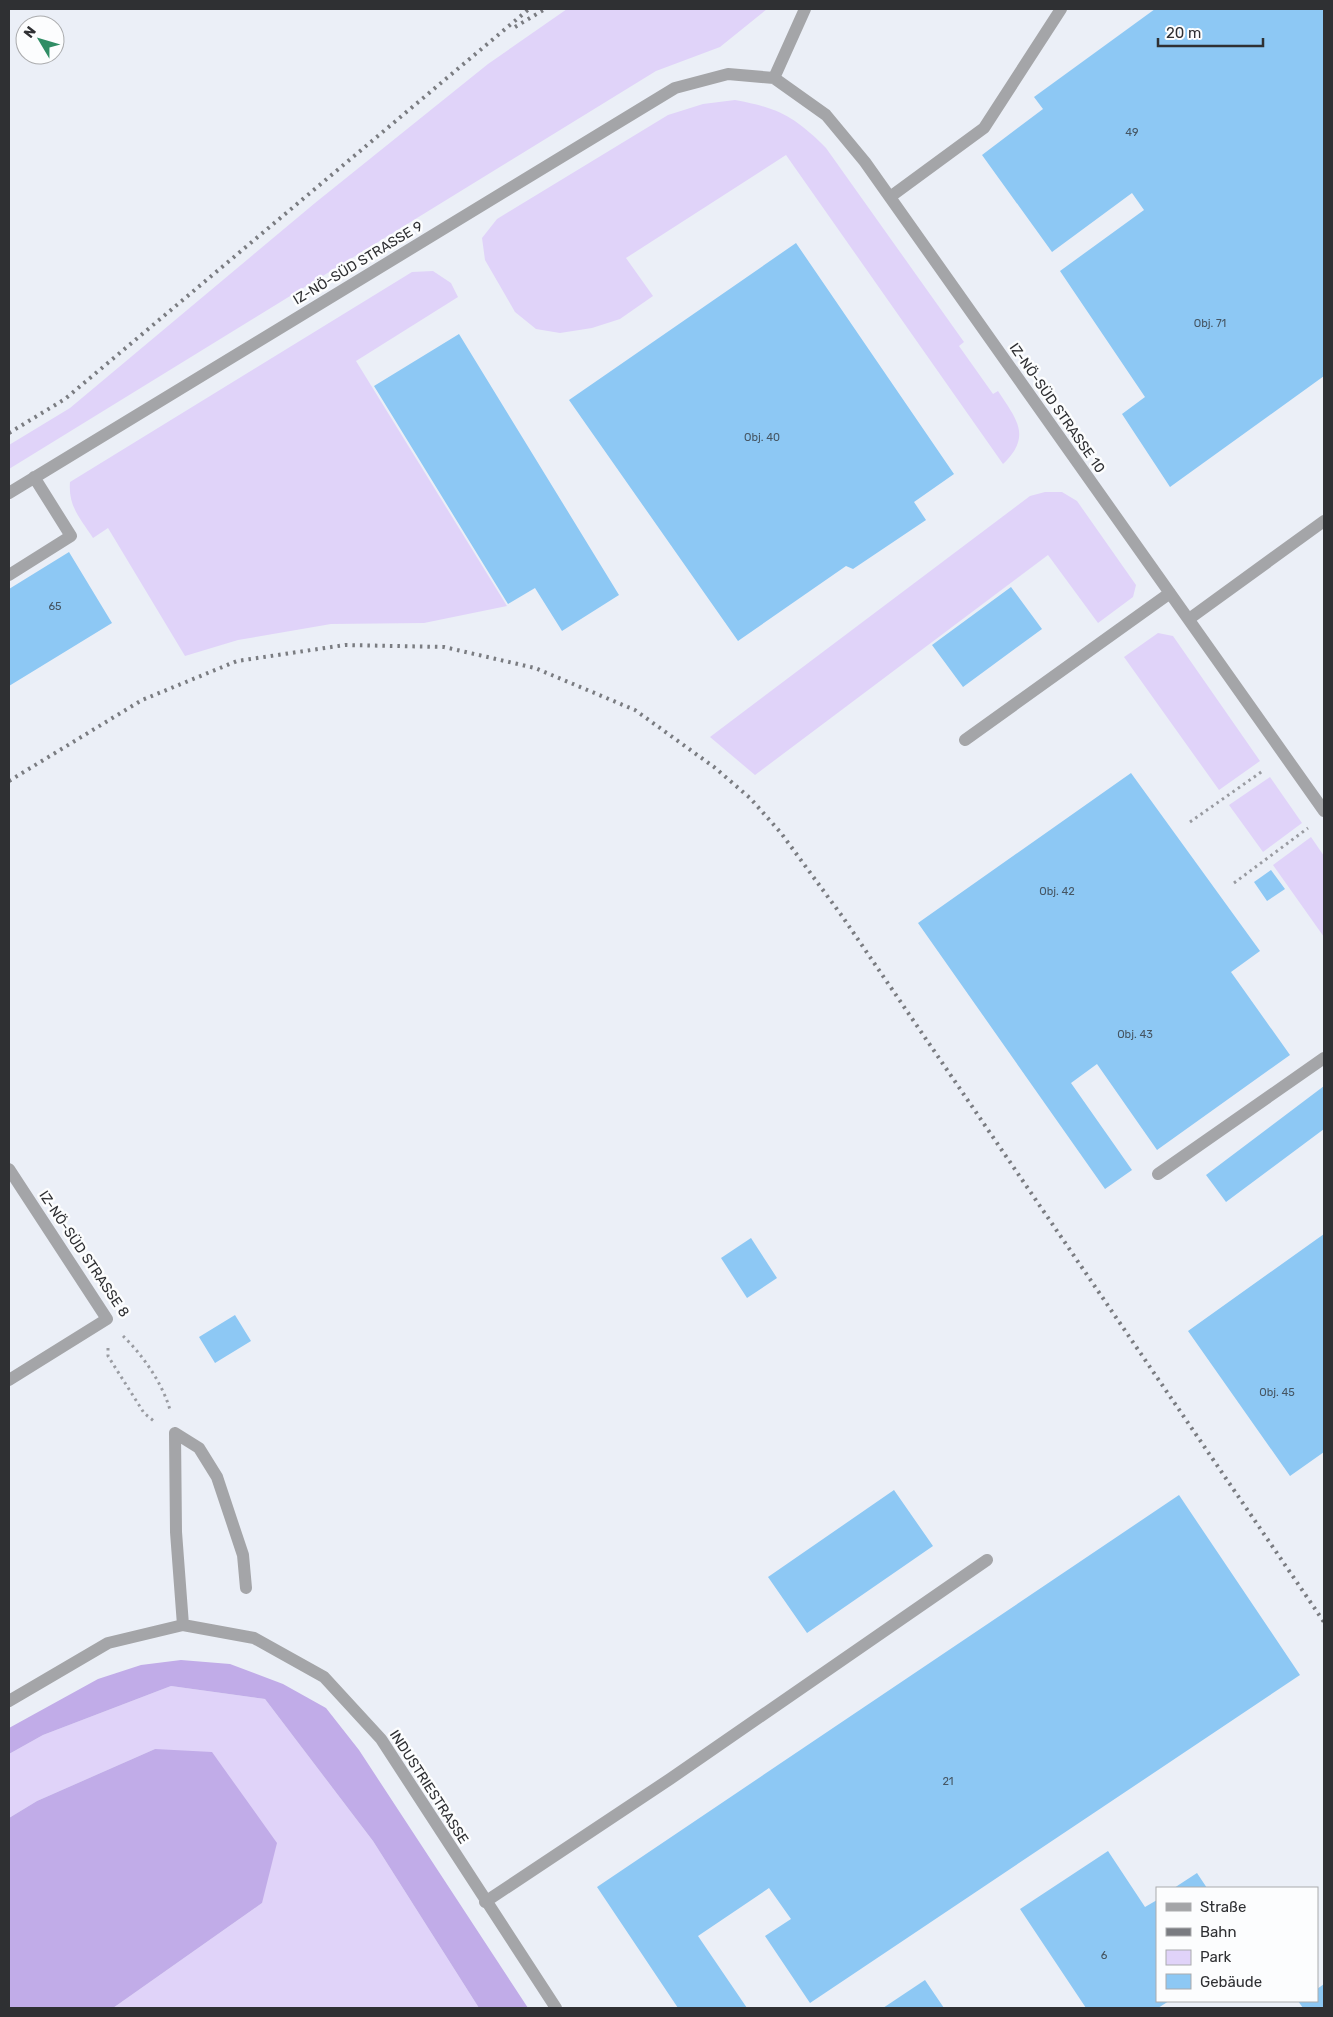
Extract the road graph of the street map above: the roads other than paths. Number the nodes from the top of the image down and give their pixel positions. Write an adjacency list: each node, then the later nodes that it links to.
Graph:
1 (805, 9): 4 (street)
2 (1061, 9): 5 (street)
3 (728, 74): 4 (street, IZ-NÖ-SÜD STRASSE 10); 6 (street, IZ-NÖ-SÜD STRASSE 9)
4 (774, 78): 5 (street, IZ-NÖ-SÜD STRASSE 10)
5 (890, 197): 10 (street, IZ-NÖ-SÜD STRASSE 10)
6 (34, 478): 7 (street, IZ-NÖ-SÜD STRASSE 9); 9 (street)
7 (9, 493)
8 (1324, 522): 11 (street)
9 (9, 575)
10 (1170, 593): 11 (street, IZ-NÖ-SÜD STRASSE 10); 12 (street)
11 (1189, 619): 13 (street, IZ-NÖ-SÜD STRASSE 10)
12 (965, 740)
13 (1324, 811)
14 (1324, 1058): 16 (street)
15 (9, 1169): 17 (street, IZ-NÖ-SÜD STRASSE 8)
16 (1158, 1174)
17 (9, 1380)
18 (987, 1560): 22 (street)
19 (246, 1588): 20 (street)
20 (183, 1626): 21 (street, INDUSTRIESTRASSE); 22 (street, INDUSTRIESTRASSE)
21 (9, 1701)
22 (485, 1902): 23 (street, INDUSTRIESTRASSE)
23 (556, 2008)

